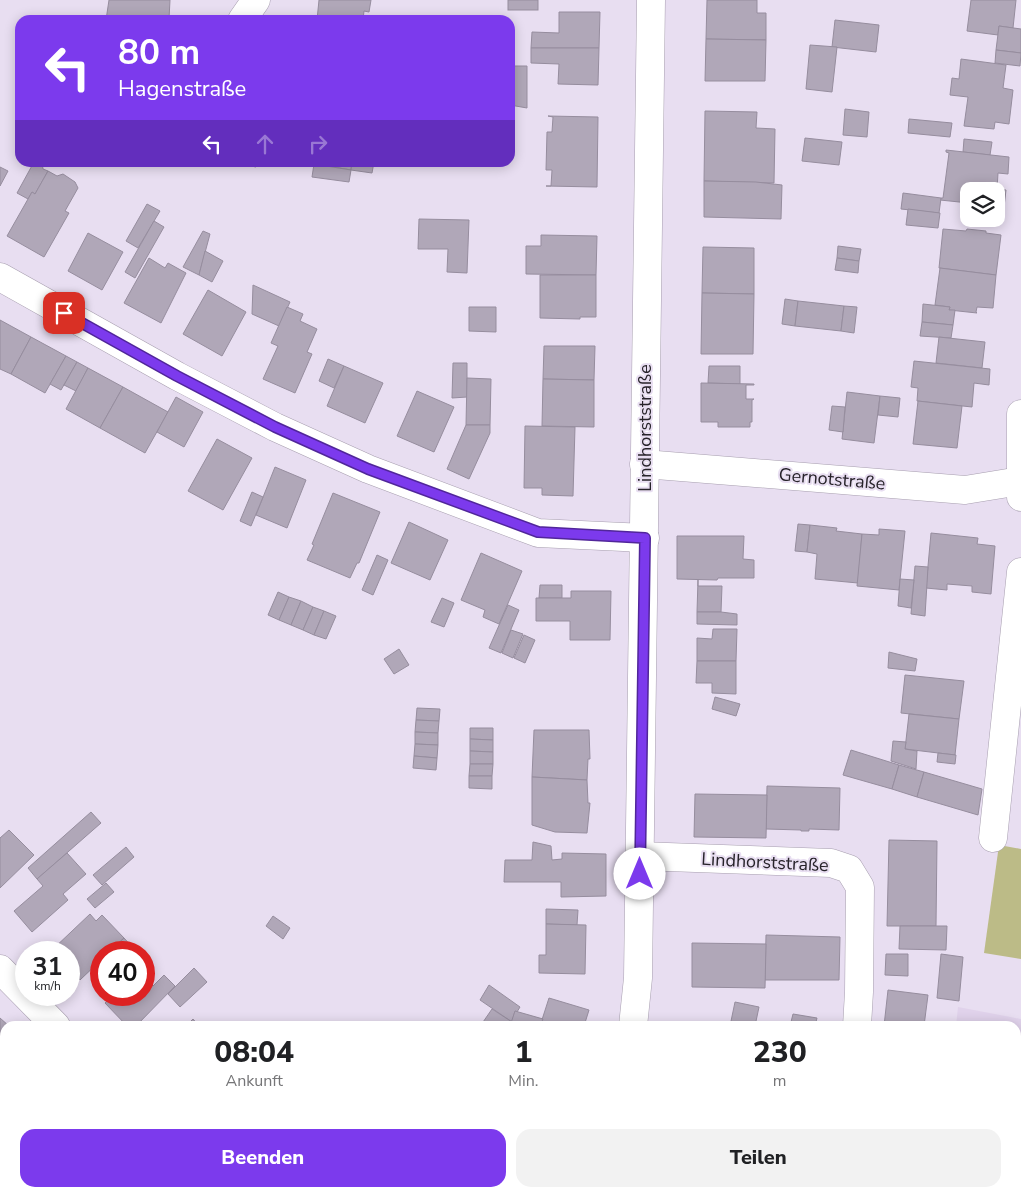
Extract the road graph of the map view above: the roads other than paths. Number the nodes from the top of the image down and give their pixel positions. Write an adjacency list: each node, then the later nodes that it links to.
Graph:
1 (256, 0): 3 (street)
2 (651, 0): 6 (street, Lindhorststraße)
3 (246, 15)
4 (0, 277): 8 (street)
5 (1021, 414): 7 (street, Gernotstraße)
6 (644, 464): 7 (street, Gernotstraße); 8 (street, Lindhorststraße)
7 (1020, 489)
8 (645, 538): 11 (street, Lindhorststraße)
9 (1021, 572): 10 (street)
10 (993, 838)
11 (640, 856): 14 (street, Lindhorststraße); 15 (street, Lindhorststraße)
12 (0, 969): 13 (street)
13 (51, 1021)
14 (634, 1021)
15 (857, 1021)

